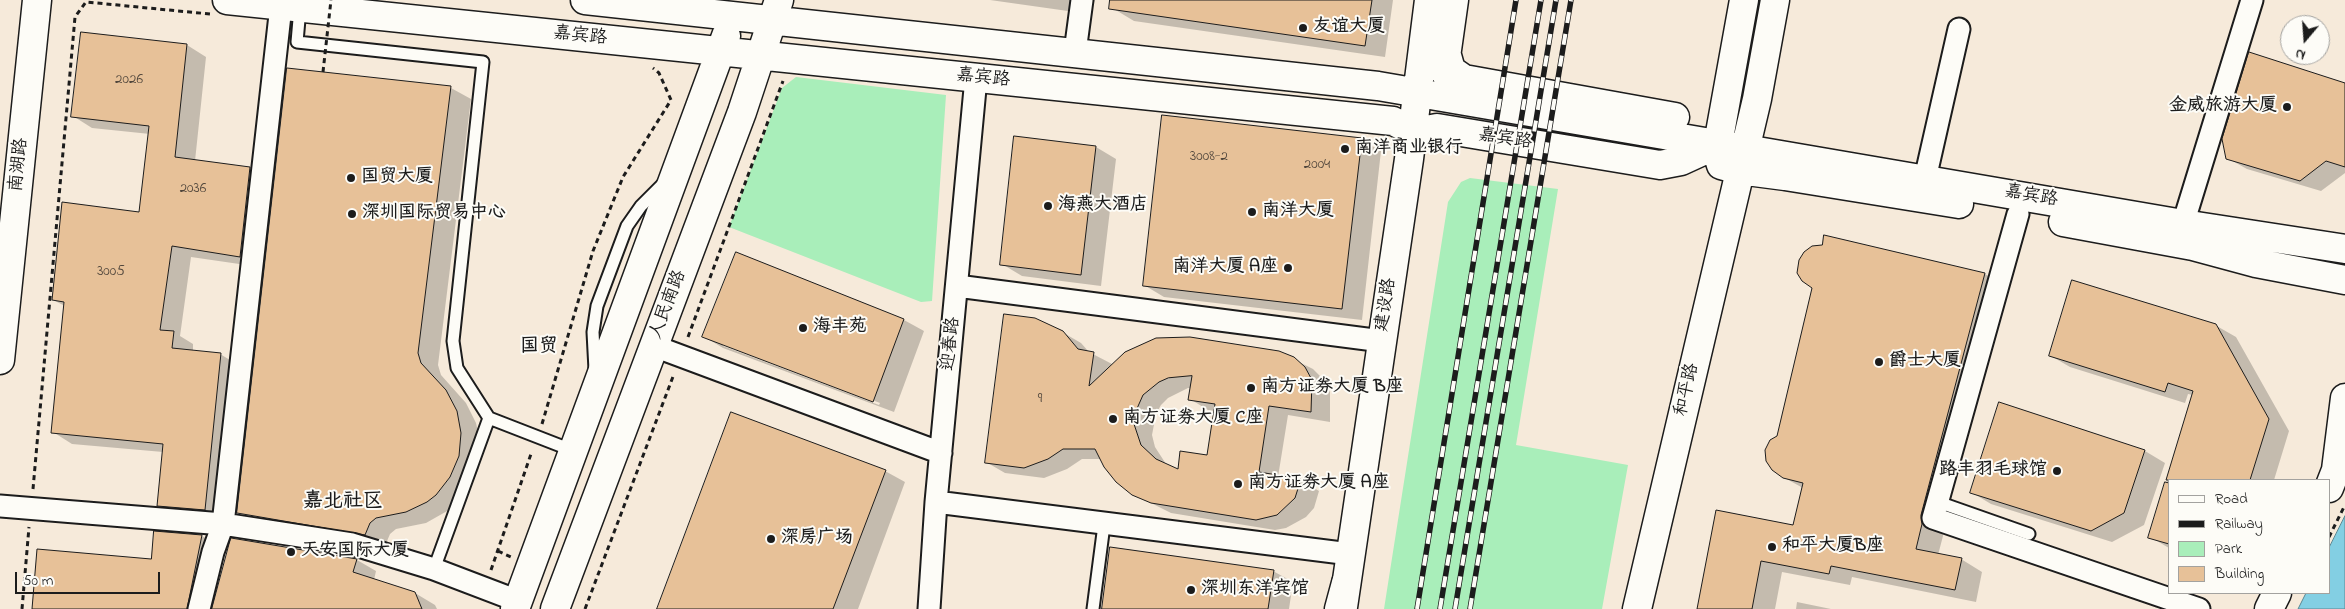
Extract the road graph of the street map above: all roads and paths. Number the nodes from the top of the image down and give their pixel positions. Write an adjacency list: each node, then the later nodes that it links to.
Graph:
1 (37, 0): 37 (main road, 南湖路)
2 (331, 0): 21 (path, bridge)
3 (585, 0): 11 (main road, 嘉宾路)
4 (1082, 0): 17 (street)
5 (1428, 0): 24 (main road, 建设路)
6 (1454, 0): 23 (main road)
7 (1744, 0): 26 (main road)
8 (1775, 0): 27 (main road, 和平路)
9 (2252, 0): 30 (street)
10 (220, 7): 13 (main road, 嘉宾路); 48 (path)
11 (736, 8): 12 (main road, 嘉宾路); 16 (main road)
12 (776, 10): 17 (main road, 嘉宾路); 18 (main road, 人民南路)
13 (293, 12): 14 (path); 16 (main road, 嘉宾路); 39 (lane); 50 (street)
14 (338, 28)
15 (1959, 29): 28 (street)
16 (720, 52): 18 (main road, 嘉宾路); 41 (main road)
17 (1075, 52): 24 (main road, 嘉宾路)
18 (761, 56): 19 (main road, 嘉宾路); 35 (main road, 人民南路)
19 (808, 61): 22 (main road, 嘉宾路); 36 (path)
20 (649, 64): 40 (path)
21 (323, 72)
22 (976, 78): 25 (main road, 嘉宾路); 33 (street, 迎春路)
23 (1461, 90): 24 (main road, 嘉宾路); 26 (main road, 嘉宾路)
24 (1418, 92): 25 (main road, 建设路)
25 (1412, 140): 26 (main road, 嘉宾路); 34 (main road, 建设路)
26 (1718, 144): 27 (main road, 嘉宾路)
27 (1742, 159): 28 (main road, 嘉宾路); 29 (main road, 嘉宾路); 68 (main road, 和平路)
28 (1925, 179): 30 (main road, 嘉宾路)
29 (2018, 214): 32 (main road, 嘉宾路); 45 (street)
30 (2183, 224): 31 (main road, 嘉宾路)
31 (2345, 249)
32 (2345, 280)
33 (957, 286): 34 (street); 42 (street, 迎春路)
34 (1382, 341): 49 (main road, 建设路)
35 (654, 346): 36 (street); 62 (main road, 人民南路)
36 (681, 356): 42 (street); 63 (path)
37 (0, 360)
38 (2345, 398): 43 (main road)
39 (489, 418): 40 (lane); 55 (lane)
40 (537, 437): 41 (lane); 56 (path)
41 (574, 451): 59 (main road)
42 (941, 453): 44 (street, 迎春路)
43 (2330, 485)
44 (936, 502): 51 (street); 64 (street, 迎春路)
45 (1938, 502): 52 (lane); 69 (street)
46 (0, 506): 48 (street)
47 (2345, 506): 53 (path)
48 (31, 508): 50 (street); 60 (path)
49 (1356, 514): 54 (main road, 建设路); 67 (main road)
50 (223, 524): 55 (street); 61 (street)
51 (1104, 524): 54 (street); 65 (lane)
52 (2029, 534)
53 (2330, 535)
54 (1350, 554): 58 (main road, 建设路)
55 (434, 569): 56 (street)
56 (485, 588): 59 (street)
57 (2278, 594): 70 (main road)
58 (1345, 596): 66 (main road, 建设路)
59 (517, 605)
60 (22, 609)
61 (199, 609)
62 (555, 609)
63 (585, 609)
64 (929, 609)
65 (1093, 609)
66 (1339, 609)
67 (1357, 609)
68 (1637, 609)
69 (2199, 609)
70 (2270, 609)

